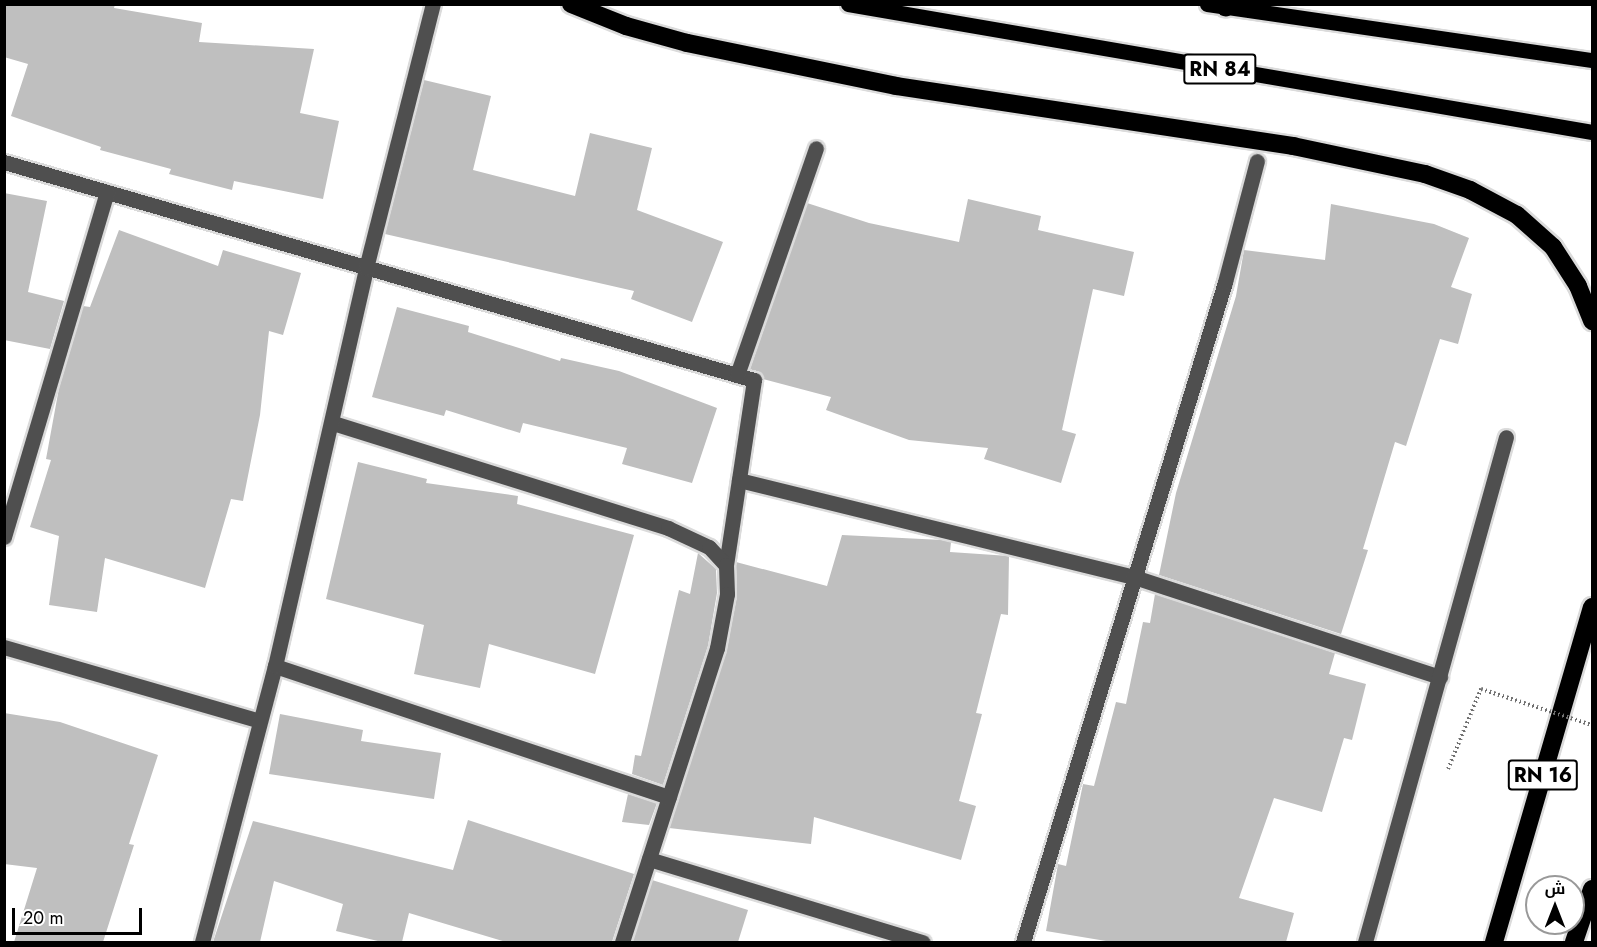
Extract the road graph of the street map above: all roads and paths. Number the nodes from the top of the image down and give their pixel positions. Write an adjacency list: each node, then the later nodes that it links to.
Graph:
1 (433, 4): 12 (street)
2 (571, 4): 13 (highway)
3 (848, 4): 7 (main road, RN 84)
4 (1207, 4): 5 (main road)
5 (1225, 6): 6 (main road)
6 (1593, 60)
7 (1593, 132)
8 (816, 148): 14 (street)
9 (1257, 161): 20 (street)
10 (4, 162): 11 (street)
11 (107, 192): 12 (street); 18 (street)
12 (366, 268): 14 (street); 15 (street)
13 (1593, 321)
14 (736, 375): 17 (street)
15 (333, 423): 19 (street); 23 (street)
16 (1506, 437): 24 (street)
17 (739, 480): 19 (street); 20 (street)
18 (4, 537)
19 (726, 565): 28 (street)
20 (1134, 577): 24 (street); 34 (street)
21 (1593, 607): 36 (highway, RN 16)
22 (4, 647): 25 (street)
23 (275, 666): 25 (street); 28 (street)
24 (1440, 677): 35 (street)
25 (260, 721): 31 (street)
26 (1593, 725): 27 (path, bridge)
27 (1446, 773)
28 (669, 797): 29 (street)
29 (649, 859): 32 (street); 33 (street)
30 (1593, 890): 37 (highway)
31 (202, 942)
32 (622, 942)
33 (923, 942)
34 (1023, 942)
35 (1365, 942)
36 (1494, 942)
37 (1574, 942)

